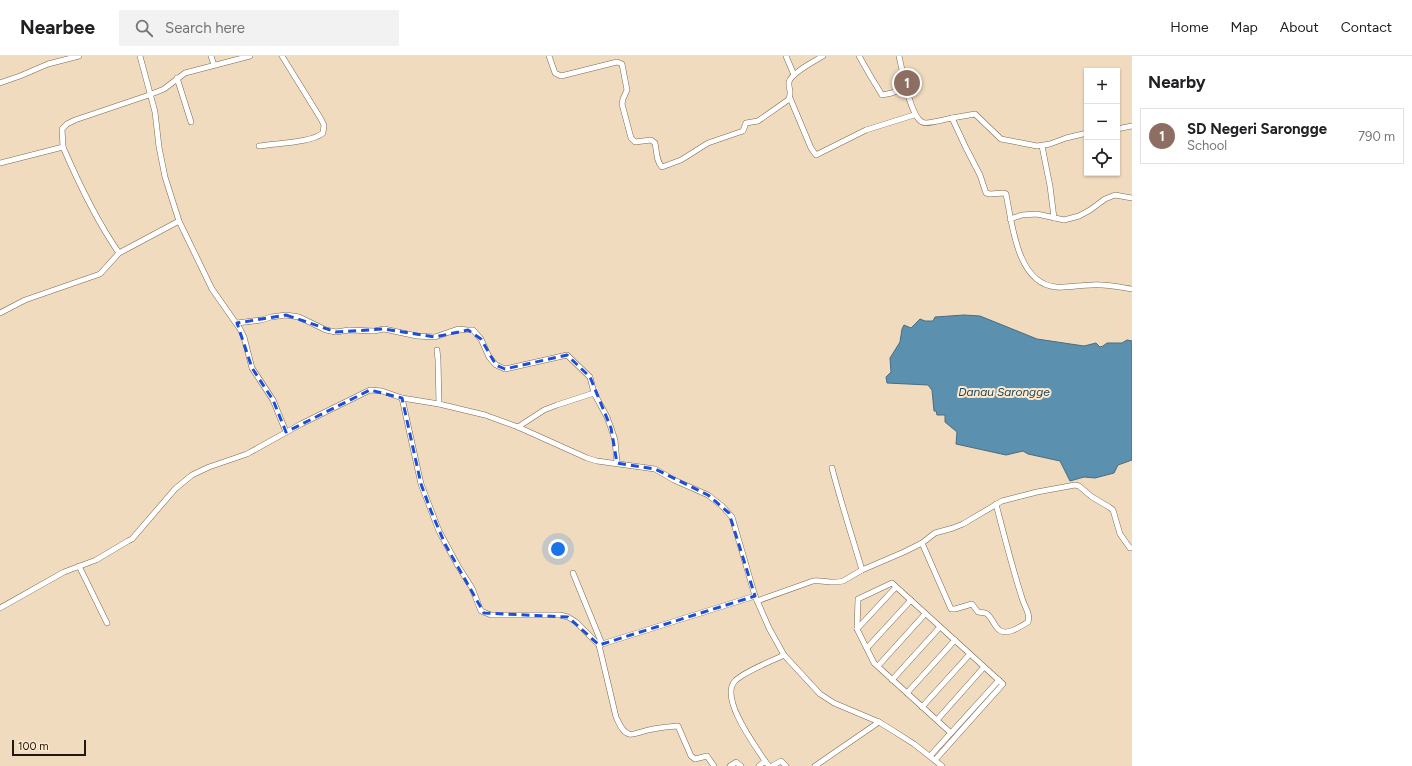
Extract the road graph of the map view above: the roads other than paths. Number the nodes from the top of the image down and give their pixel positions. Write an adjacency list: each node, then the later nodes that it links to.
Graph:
1 (79, 56): 14 (street)
2 (140, 56): 16 (street)
3 (211, 56): 11 (street)
4 (250, 56): 11 (street)
5 (282, 56): 24 (street)
6 (549, 56): 17 (street)
7 (786, 56): 12 (street)
8 (823, 56): 12 (street)
9 (859, 56): 15 (street)
10 (899, 56): 15 (street)
11 (214, 65): 13 (street)
12 (794, 75): 17 (street)
13 (177, 78): 16 (street); 20 (street)
14 (0, 83)
15 (906, 87): 18 (street)
16 (150, 95): 26 (street); 31 (street)
17 (790, 98): 18 (street)
18 (914, 115): 19 (street)
19 (952, 118): 25 (street); 30 (street)
20 (191, 122)
21 (1132, 126): 22 (street)
22 (1120, 128)
23 (1084, 134): 25 (street)
24 (259, 146)
25 (1042, 146): 29 (street)
26 (63, 147): 27 (street); 32 (street)
27 (0, 163)
28 (1132, 198): 29 (street)
29 (1054, 218): 30 (street)
30 (1010, 219): 33 (street)
31 (179, 221): 32 (street); 35 (street)
32 (120, 253): 34 (street)
33 (1132, 289)
34 (0, 313)
35 (237, 323): 37 (street); 41 (street)
36 (437, 350): 39 (street)
37 (594, 393): 40 (street); 42 (street)
38 (402, 398): 39 (street); 41 (street); 59 (street)
39 (439, 404): 40 (street)
40 (518, 427): 42 (street)
41 (286, 432): 47 (street)
42 (617, 463): 51 (street)
43 (832, 468): 48 (street)
44 (996, 504): 45 (street); 45 (street); 46 (street)
45 (922, 543): 48 (street)
46 (1132, 548)
47 (78, 566): 53 (street); 55 (street)
48 (862, 570): 51 (street)
49 (573, 572): 59 (street)
50 (896, 587): 52 (street); 57 (street); 57 (street)
51 (756, 599): 59 (street); 62 (street)
52 (911, 600): 54 (street); 60 (street)
53 (0, 608)
54 (926, 614): 56 (street); 63 (street)
55 (107, 623)
56 (940, 627): 58 (street); 65 (street)
57 (857, 629): 60 (street)
58 (955, 640): 61 (street); 67 (street)
59 (600, 645): 74 (street)
60 (867, 648): 63 (street)
61 (970, 654): 64 (street); 68 (street)
62 (784, 655): 70 (street); 73 (street)
63 (878, 666): 65 (street)
64 (984, 667): 66 (street); 69 (street)
65 (892, 680): 67 (street)
66 (1001, 682): 71 (street); 72 (street)
67 (907, 693): 68 (street)
68 (922, 707): 69 (street)
69 (936, 720): 71 (street)
70 (879, 722): 72 (street); 79 (street)
71 (951, 733): 72 (street)
72 (933, 758): 80 (street)
73 (769, 764): 77 (street); 78 (street)
74 (714, 766)
75 (730, 766): 76 (street)
76 (741, 766)
77 (759, 766)
78 (786, 766)
79 (816, 766)
80 (942, 766)

